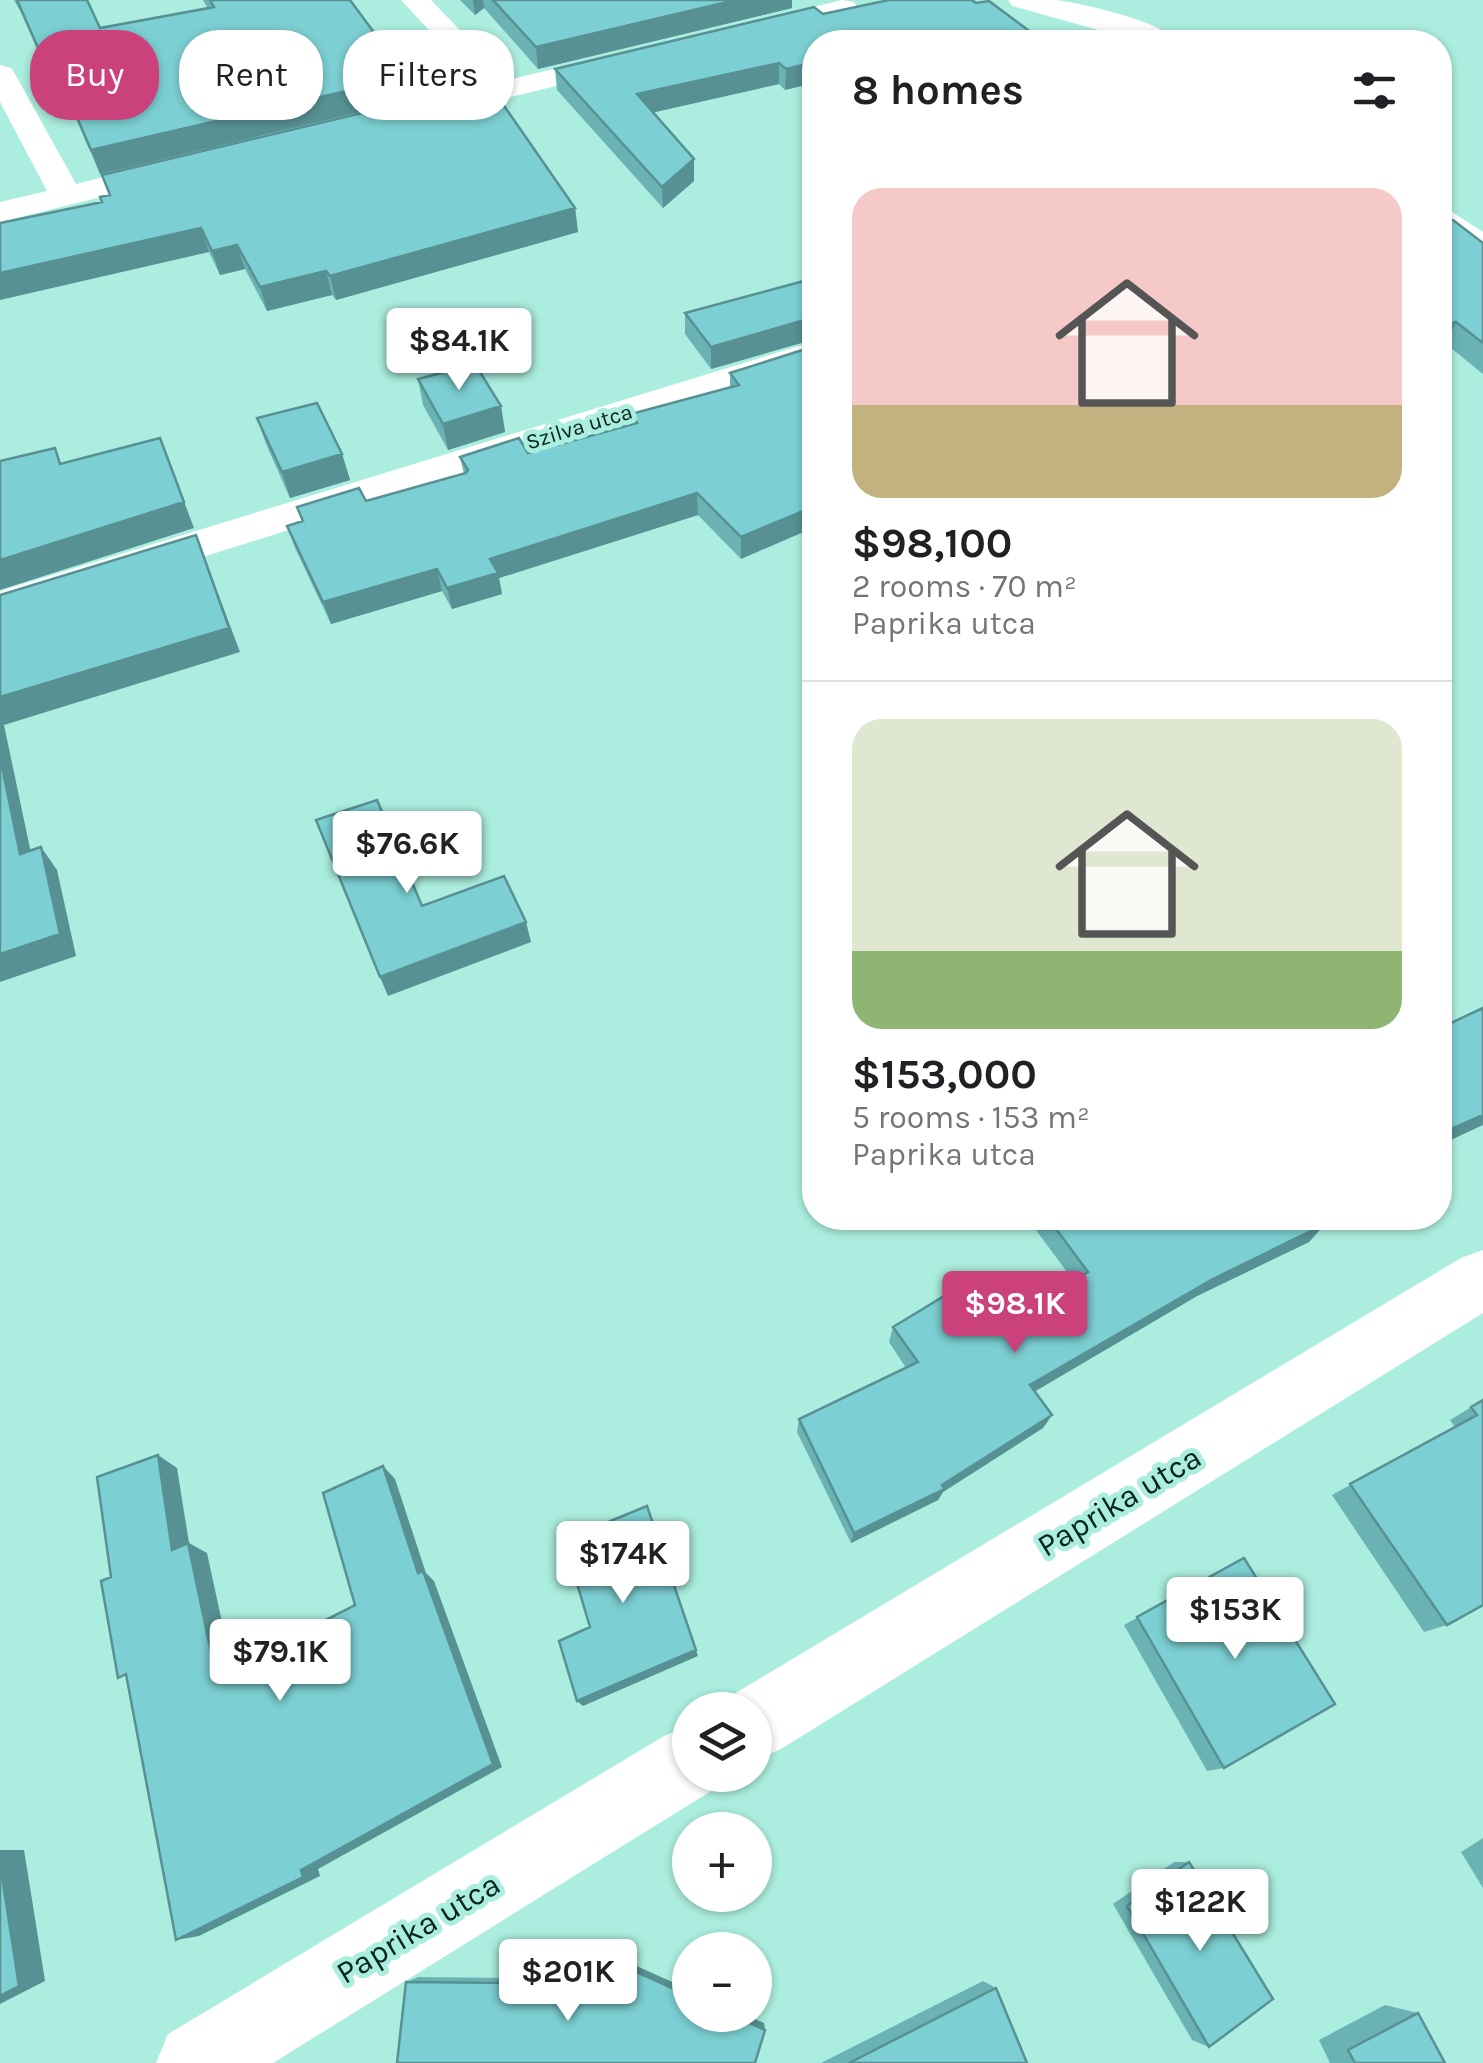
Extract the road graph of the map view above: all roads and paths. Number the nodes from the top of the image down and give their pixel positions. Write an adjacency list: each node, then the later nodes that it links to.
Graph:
1 (415, 0): 4 (street)
2 (1022, 0): 5 (street)
3 (848, 5): 6 (street)
4 (444, 30)
5 (1138, 30)
6 (711, 40)
7 (654, 54): 9 (street)
8 (0, 74): 13 (street)
9 (514, 88)
10 (382, 120): 11 (street)
11 (332, 132)
12 (218, 160): 13 (street)
13 (66, 196): 14 (street)
14 (0, 212)
15 (1452, 226): 16 (street)
16 (1483, 247)
17 (802, 356): 18 (street, Szilva utca)
18 (0, 606)
19 (1483, 1279): 20 (street, Paprika utca)
20 (772, 1713)
21 (672, 1773): 22 (street, Paprika utca)
22 (197, 2063)

